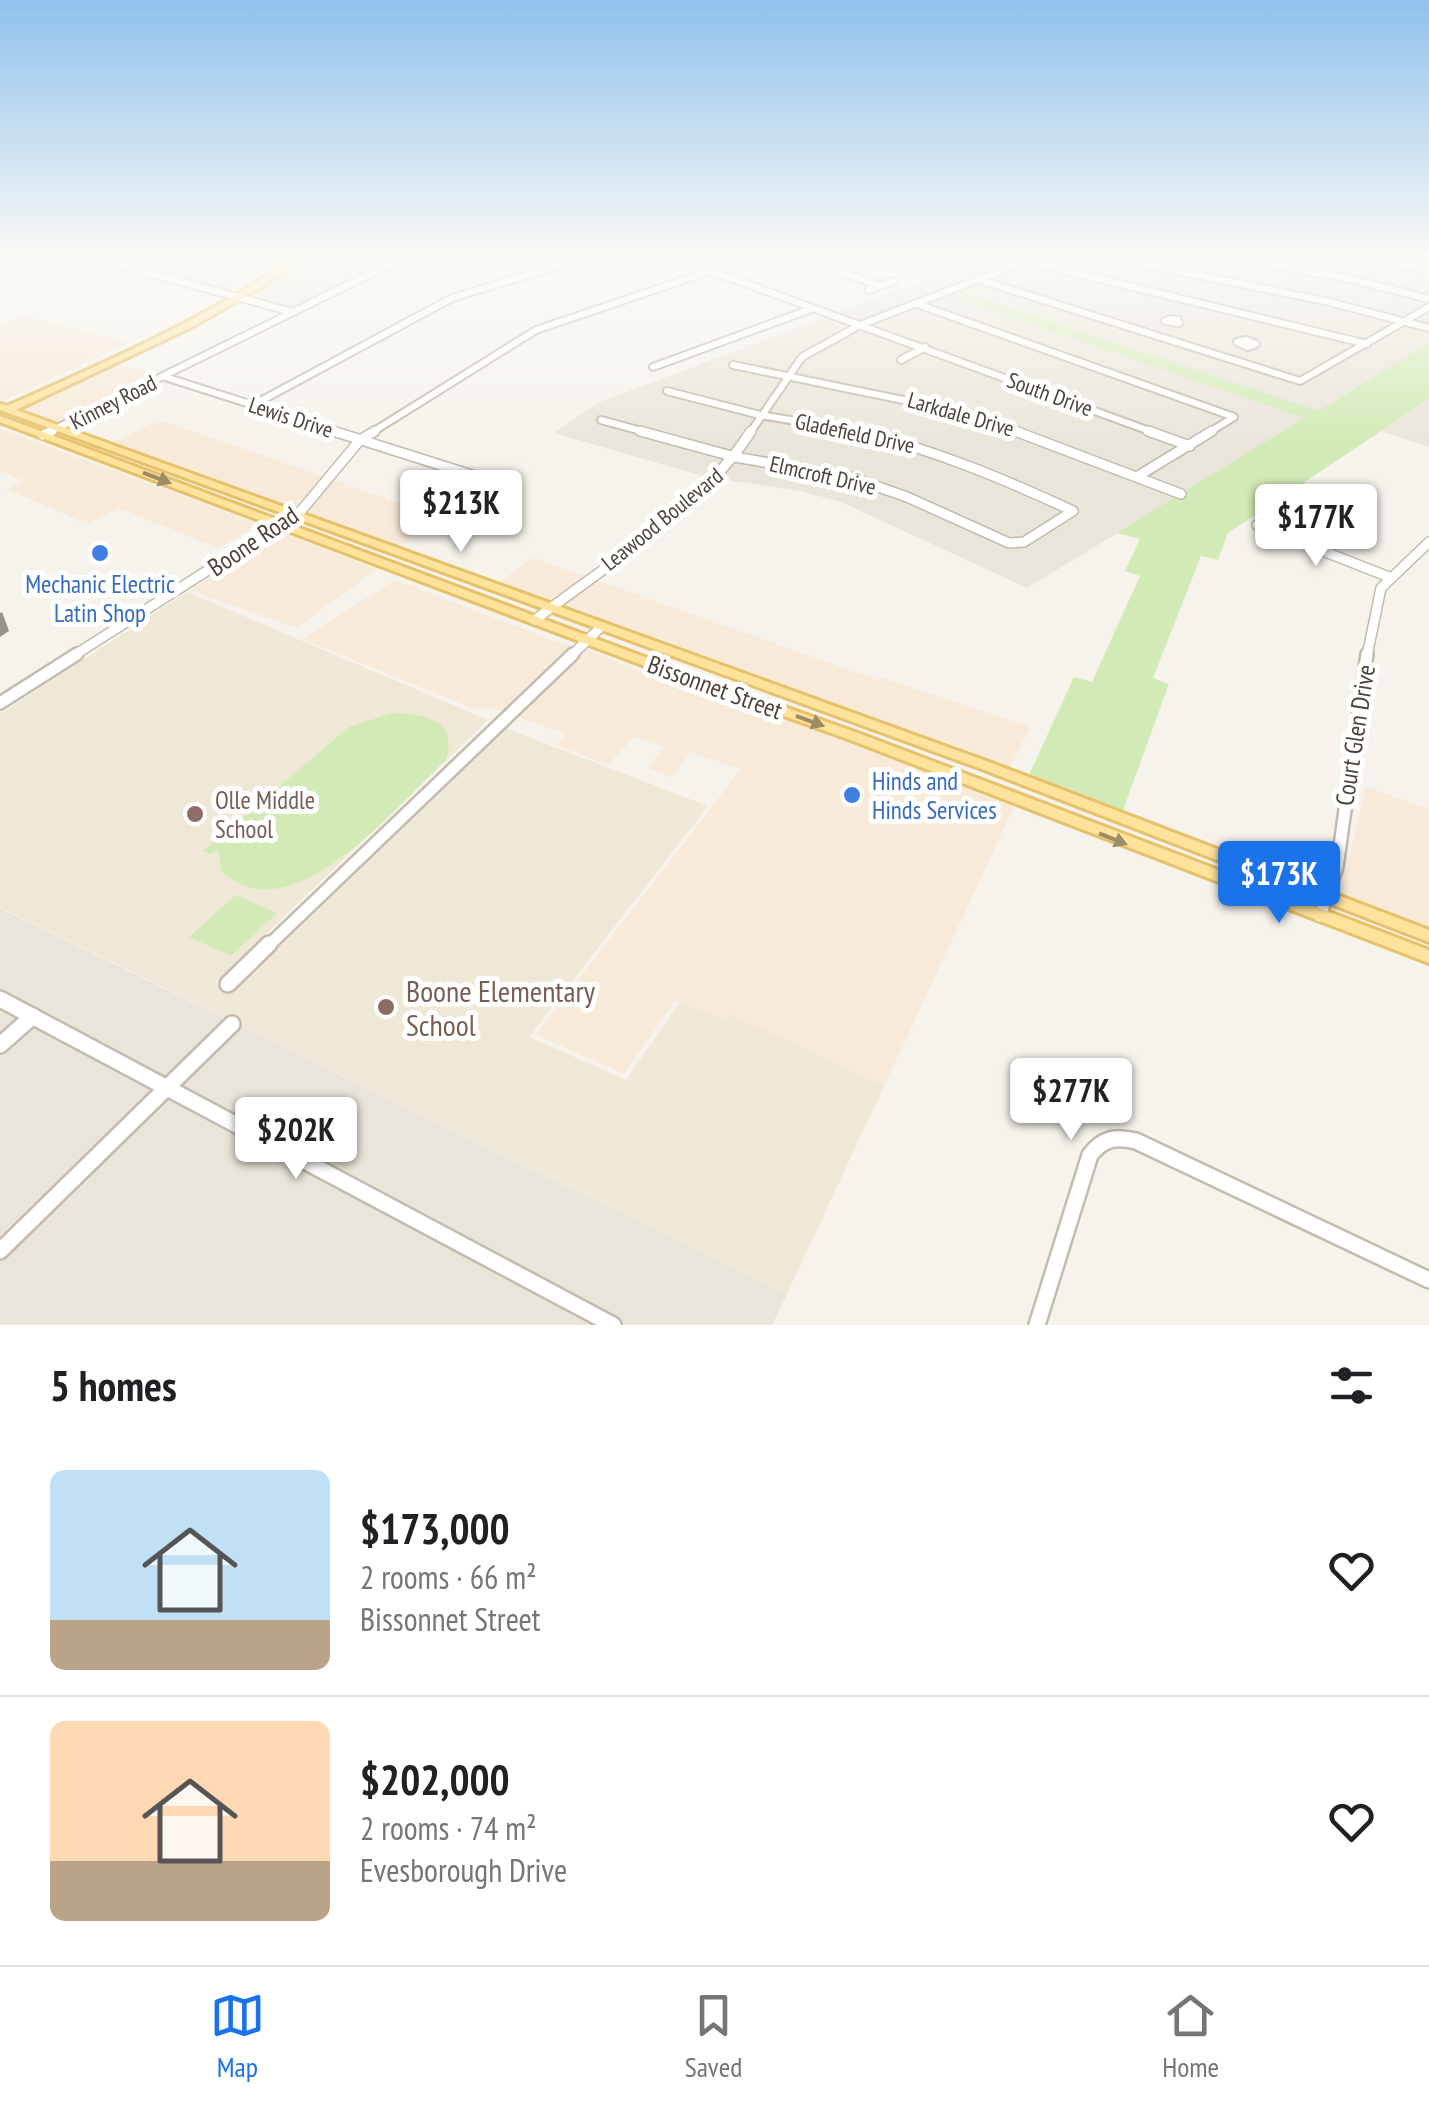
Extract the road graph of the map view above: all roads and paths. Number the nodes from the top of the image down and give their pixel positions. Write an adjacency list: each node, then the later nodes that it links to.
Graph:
1 (180, 323): 19 (main road)
2 (194, 323): 20 (main road)
3 (270, 323): 25 (street, Kinney Road)
4 (406, 323): 28 (street)
5 (550, 323): 34 (street, Boone Road)
6 (774, 323): 24 (street)
7 (854, 323): 14 (street, South Drive)
8 (866, 323): 14 (street, Leawood Boulevard)
9 (969, 323): 35 (street)
10 (1112, 323): 15 (street)
11 (1168, 323): 15 (street)
12 (1290, 323): 16 (street)
13 (1403, 323): 16 (street)
14 (860, 325): 18 (street, South Drive); 26 (street, Leawood Boulevard)
15 (1146, 334): 21 (street)
16 (1366, 344): 21 (street)
17 (1242, 345): 21 (street)
18 (925, 347): 22 (street); 35 (street, South Drive)
19 (114, 353): 20 (main road); 29 (main road)
20 (128, 355): 29 (main road)
21 (1218, 357)
22 (901, 360)
23 (734, 365): 26 (street, Larkdale Drive)
24 (653, 367)
25 (164, 376): 28 (street, Lewis Drive); 32 (street, Kinney Road)
26 (784, 378): 30 (street, Leawood Boulevard); 40 (street, Larkdale Drive)
27 (666, 391): 30 (street, Gladefield Drive)
28 (253, 405): 34 (street, Lewis Drive)
29 (1, 411): 32 (main road, Bissonnet Street); 33 (main road, Bissonnet Street)
30 (760, 415): 38 (street, Leawood Boulevard); 45 (street, Gladefield Drive)
31 (601, 420): 38 (street, Elmcroft Drive)
32 (60, 429): 33 (street, Kinney Road); 36 (main road, Bissonnet Street)
33 (43, 435): 37 (main road, Bissonnet Street)
34 (360, 440): 39 (street, Lewis Drive); 42 (street, Boone Road)
35 (1190, 446): 40 (street)
36 (111, 447): 37 (main road); 42 (main road, Bissonnet Street)
37 (94, 454): 43 (main road, Bissonnet Street, one-way to 43)
38 (736, 456): 45 (street, Elmcroft Drive); 48 (street, Leawood Boulevard)
39 (475, 476)
40 (1138, 476): 41 (street, Larkdale Drive)
41 (1180, 494)
42 (295, 514): 43 (street, Boone Road); 48 (main road, Bissonnet Street)
43 (280, 524): 49 (main road, Bissonnet Street); 54 (street, Boone Road)
44 (1257, 525): 47 (street)
45 (982, 532)
46 (1429, 542): 47 (street, Court Glen Drive)
47 (1389, 577): 55 (street, Court Glen Drive)
48 (549, 610): 49 (street, Leawood Boulevard); 50 (main road, Bissonnet Street)
49 (535, 620): 51 (main road, Bissonnet Street)
50 (600, 628): 51 (street); 52 (main road, Bissonnet Street)
51 (587, 639): 53 (main road, Bissonnet Street); 59 (street)
52 (744, 680): 53 (main road); 55 (main road, Bissonnet Street)
53 (733, 694): 56 (main road, Bissonnet Street, one-way to 56)
54 (0, 703)
55 (1328, 899): 56 (street, Court Glen Drive); 57 (main road, Bissonnet Street)
56 (1320, 916): 58 (main road, Bissonnet Street)
57 (1429, 936)
58 (1429, 957)
59 (228, 984)
60 (0, 998): 61 (street)
61 (33, 1016): 63 (street); 64 (street)
62 (232, 1024): 64 (street)
63 (0, 1045)
64 (165, 1087): 65 (street); 67 (street)
65 (0, 1251)
66 (1429, 1280): 68 (street)
67 (614, 1325)
68 (1038, 1325)

